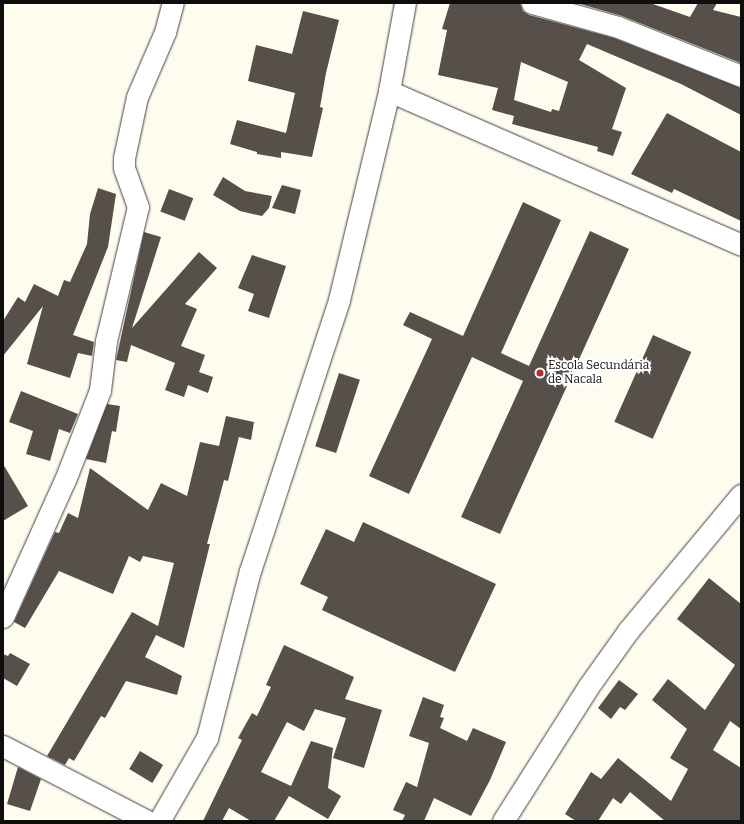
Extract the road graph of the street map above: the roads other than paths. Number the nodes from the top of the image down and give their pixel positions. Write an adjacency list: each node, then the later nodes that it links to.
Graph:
1 (172, 3): 8 (street)
2 (405, 3): 5 (street)
3 (532, 3): 4 (street)
4 (741, 76)
5 (389, 91): 6 (street); 11 (street)
6 (741, 245)
7 (741, 494): 12 (street)
8 (3, 617)
9 (3, 746): 10 (street)
10 (147, 821)
11 (159, 821)
12 (504, 821)

